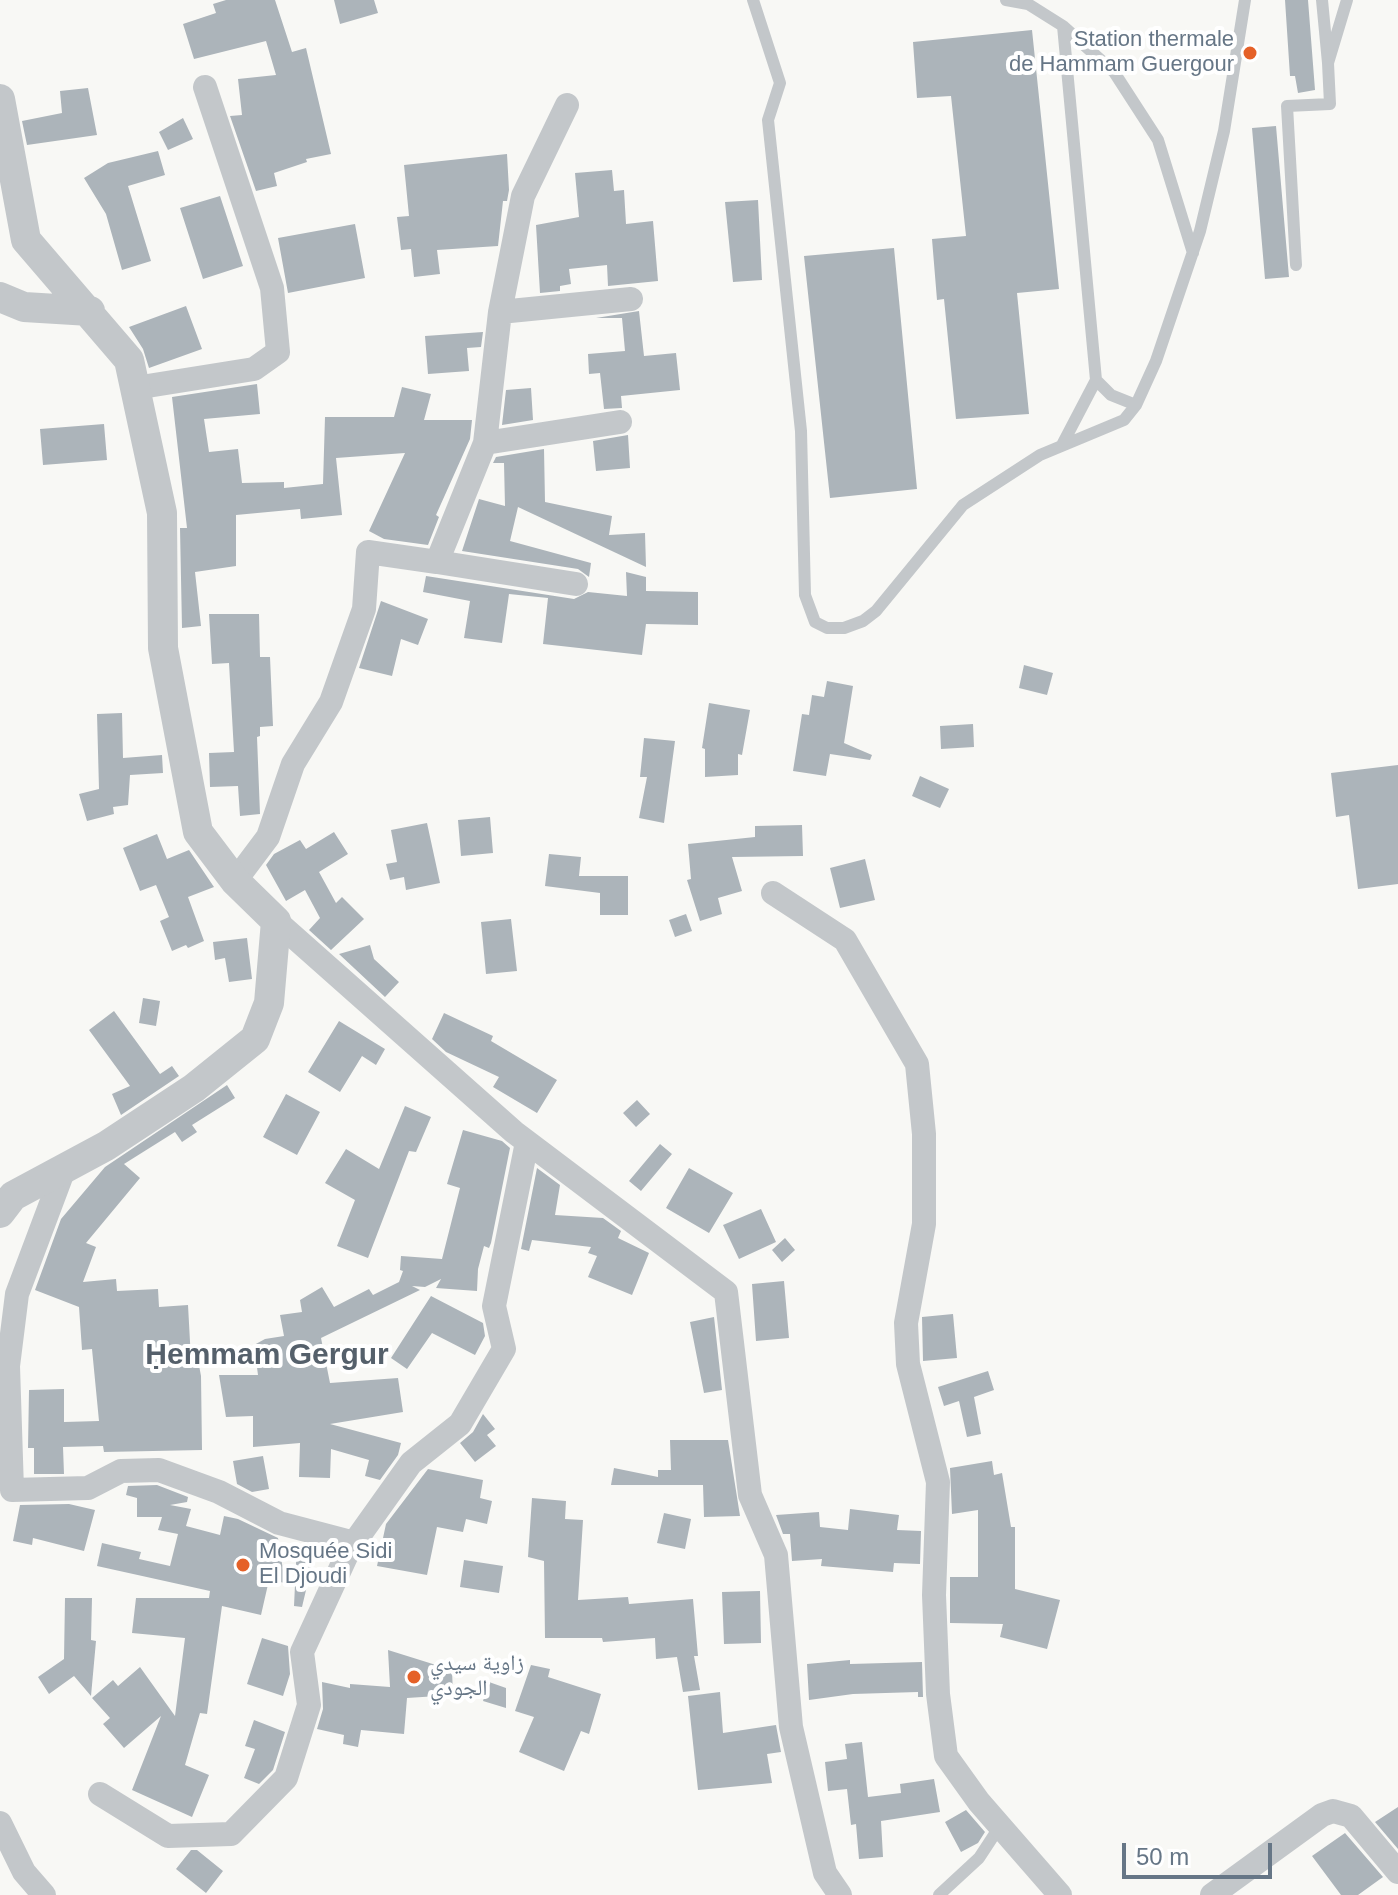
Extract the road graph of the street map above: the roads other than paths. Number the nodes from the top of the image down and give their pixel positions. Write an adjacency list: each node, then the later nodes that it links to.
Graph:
1 (753, 0): 22 (lane)
2 (1006, 0): 6 (lane)
3 (1245, 0): 11 (lane)
4 (1322, 0): 7 (lane)
5 (1347, 0): 7 (lane)
6 (1063, 26): 11 (lane); 17 (lane)
7 (1328, 63): 12 (lane)
8 (205, 87): 18 (street)
9 (0, 99): 15 (street)
10 (567, 105): 16 (street)
11 (1193, 253): 19 (lane)
12 (1296, 265)
13 (0, 297): 15 (street)
14 (631, 299): 16 (street)
15 (90, 311): 18 (street)
16 (500, 312): 21 (street)
17 (1096, 380): 19 (lane); 22 (lane)
18 (135, 388): 25 (street)
19 (1136, 405): 22 (lane)
20 (620, 422): 21 (street)
21 (485, 443): 23 (street)
22 (1062, 445)
23 (437, 562): 24 (street); 25 (street)
24 (576, 584)
25 (235, 881): 27 (street)
26 (773, 893): 34 (street)
27 (276, 921): 28 (street); 29 (street)
28 (527, 1142): 31 (street); 37 (street)
29 (64, 1169): 30 (street); 31 (street)
30 (0, 1213)
31 (355, 1543): 32 (street)
32 (100, 1794)
33 (0, 1823): 36 (street)
34 (1000, 1826): 38 (lane); 39 (street)
35 (1398, 1872): 40 (street)
36 (44, 1895)
37 (840, 1895)
38 (939, 1895)
39 (1060, 1895)
40 (1212, 1895)

